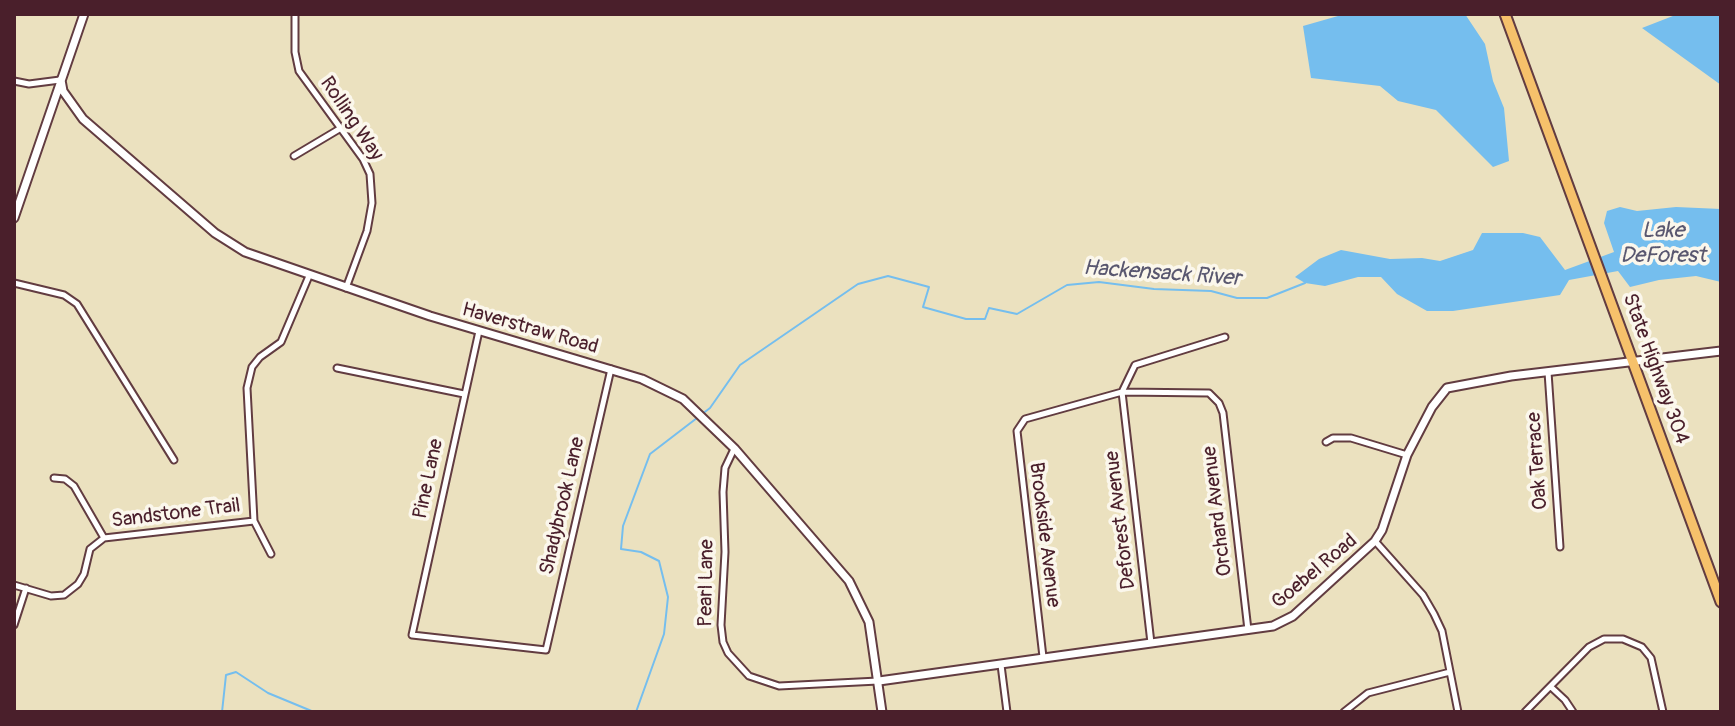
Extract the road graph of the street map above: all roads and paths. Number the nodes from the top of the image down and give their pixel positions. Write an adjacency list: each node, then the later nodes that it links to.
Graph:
1 (84, 14): 4 (street)
2 (295, 14): 6 (street, Rolling Way)
3 (1505, 14): 15 (main road, State Highway 304)
4 (61, 80): 5 (street); 8 (street); 9 (street, Haverstraw Road)
5 (14, 81)
6 (341, 128): 7 (street); 11 (street, Rolling Way)
7 (294, 156)
8 (14, 218)
9 (309, 276): 11 (street, Haverstraw Road); 26 (street, Sandstone Trail)
10 (14, 283): 24 (street)
11 (346, 288): 12 (street, Haverstraw Road)
12 (479, 331): 17 (street, Haverstraw Road); 20 (street, Pine Lane)
13 (1225, 337): 19 (street)
14 (1721, 351): 15 (street, Goebel Road)
15 (1633, 361): 18 (street, Goebel Road); 33 (main road, State Highway 304)
16 (337, 368): 20 (street)
17 (611, 368): 22 (street, Haverstraw Road); 36 (street, Shadybrook Lane)
18 (1548, 372): 23 (street, Goebel Road); 29 (street, Oak Terrace)
19 (1122, 392): 35 (street, Orchard Avenue); 37 (street, Deforest Avenue); 38 (street, Brookside Avenue)
20 (464, 394): 36 (street, Pine Lane)
21 (1326, 442): 23 (street)
22 (735, 449): 41 (street, Haverstraw Road); 41 (street, Pearl Lane)
23 (1407, 455): 28 (street, Goebel Road)
24 (174, 460)
25 (54, 478): 27 (street)
26 (254, 521): 27 (street, Sandstone Trail); 30 (street)
27 (104, 538): 32 (street, Sandstone Trail)
28 (1375, 541): 35 (street, Goebel Road); 40 (street)
29 (1560, 547)
30 (271, 554)
31 (14, 585): 32 (street, Sandstone Trail)
32 (26, 588): 34 (street)
33 (1721, 602)
34 (14, 625)
35 (1248, 631): 37 (street, Goebel Road)
36 (412, 635)
37 (1151, 644): 38 (street, Goebel Road)
38 (1043, 657): 39 (street, Goebel Road)
39 (1001, 665): 41 (street, Goebel Road); 44 (street)
40 (1450, 672): 45 (street); 46 (street)
41 (879, 681): 43 (street, Haverstraw Road)
42 (1551, 687): 47 (street); 48 (street); 49 (street)
43 (882, 712)
44 (1007, 712)
45 (1344, 712)
46 (1458, 712)
47 (1525, 712)
48 (1573, 712)
49 (1663, 712)

